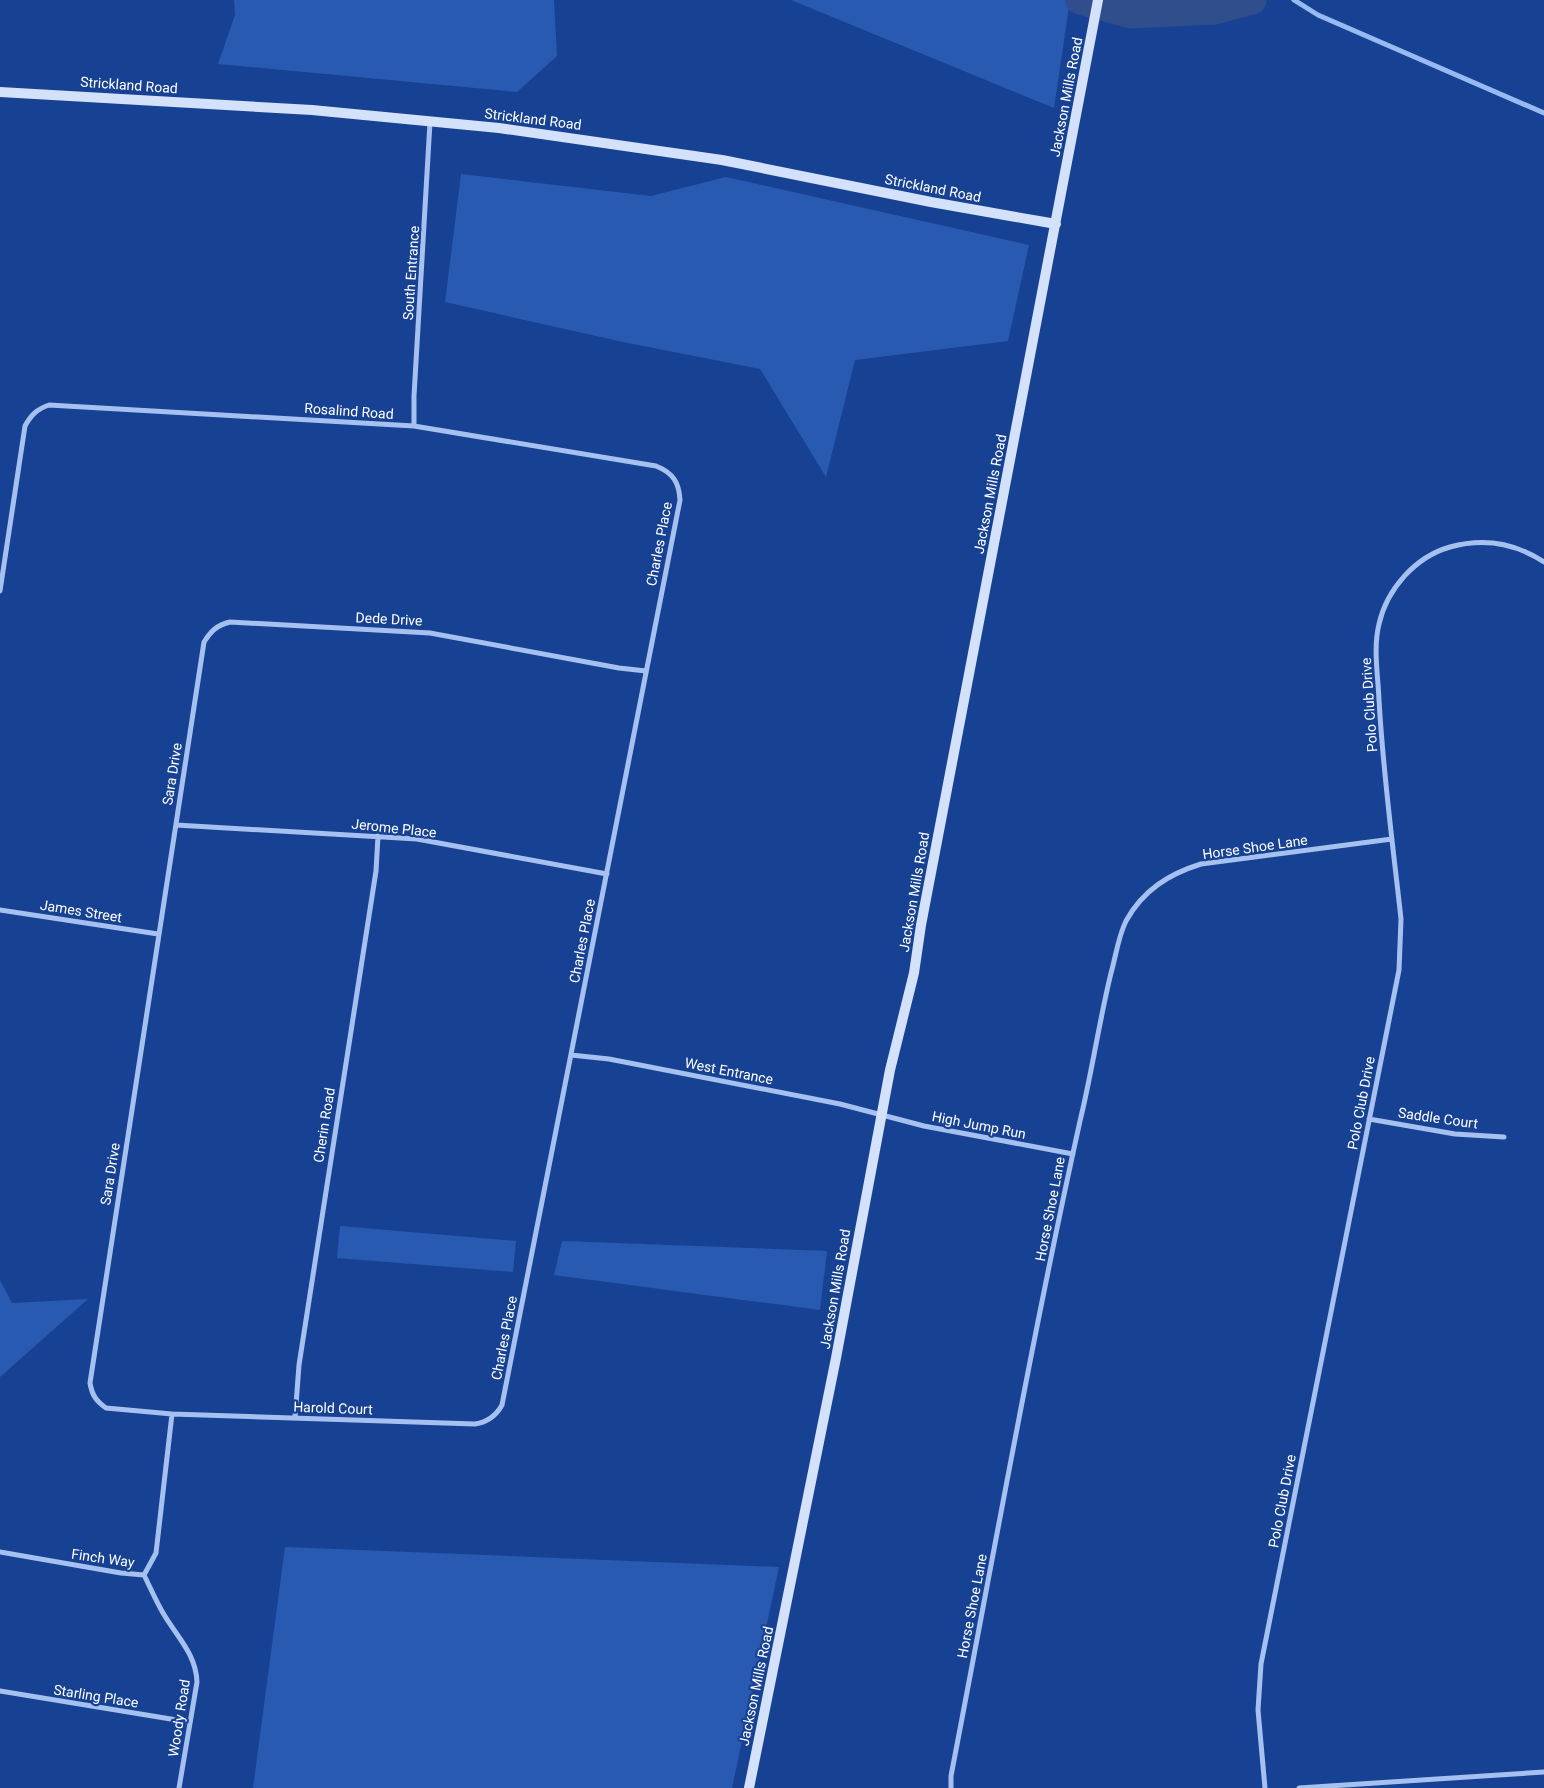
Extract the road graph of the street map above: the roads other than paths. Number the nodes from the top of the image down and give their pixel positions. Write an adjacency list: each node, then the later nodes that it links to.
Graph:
1 (1098, 0): 4 (main road, Jackson Mills Road)
2 (0, 92): 3 (main road, Strickland Road)
3 (430, 121): 4 (main road, Strickland Road); 5 (street, South Entrance)
4 (1056, 224): 18 (main road, Jackson Mills Road)
5 (414, 426): 6 (street, Rosalind Road); 8 (street, Rosalind Road)
6 (666, 470): 9 (street, Charles Place)
7 (1544, 562): 13 (street, Polo Club Drive)
8 (0, 591)
9 (646, 670): 10 (street, Dede Drive); 14 (street, Charles Place)
10 (194, 710): 11 (street, Sara Drive)
11 (176, 825): 12 (street, Jerome Place); 16 (street, Sara Drive)
12 (378, 836): 14 (street, Jerome Place); 24 (street, Cherin Road)
13 (1392, 839): 19 (street, Polo Club Drive); 21 (street, Horse Shoe Lane)
14 (607, 874): 17 (street, Charles Place)
15 (0, 910): 16 (street, James Street)
16 (158, 934): 22 (street, Sara Drive)
17 (571, 1055): 18 (street, West Entrance); 23 (street, Charles Place)
18 (882, 1115): 21 (street, High Jump Run); 32 (main road, Jackson Mills Road)
19 (1369, 1119): 20 (street, Saddle Court); 34 (street, Polo Club Drive)
20 (1504, 1137)
21 (1073, 1154): 33 (street, Horse Shoe Lane)
22 (172, 1414): 24 (street, Harold Court); 26 (street)
23 (493, 1417): 24 (street, Harold Court)
24 (295, 1418)
25 (0, 1552): 26 (street, Finch Way)
26 (144, 1575): 27 (street, Finch Way)
27 (189, 1652): 29 (street, Woody Road)
28 (0, 1691): 29 (street, Starling Place)
29 (189, 1722): 31 (street, Woody Road)
30 (1544, 1772): 35 (street)
31 (179, 1788)
32 (749, 1788)
33 (951, 1788)
34 (1265, 1788)
35 (1299, 1788)

